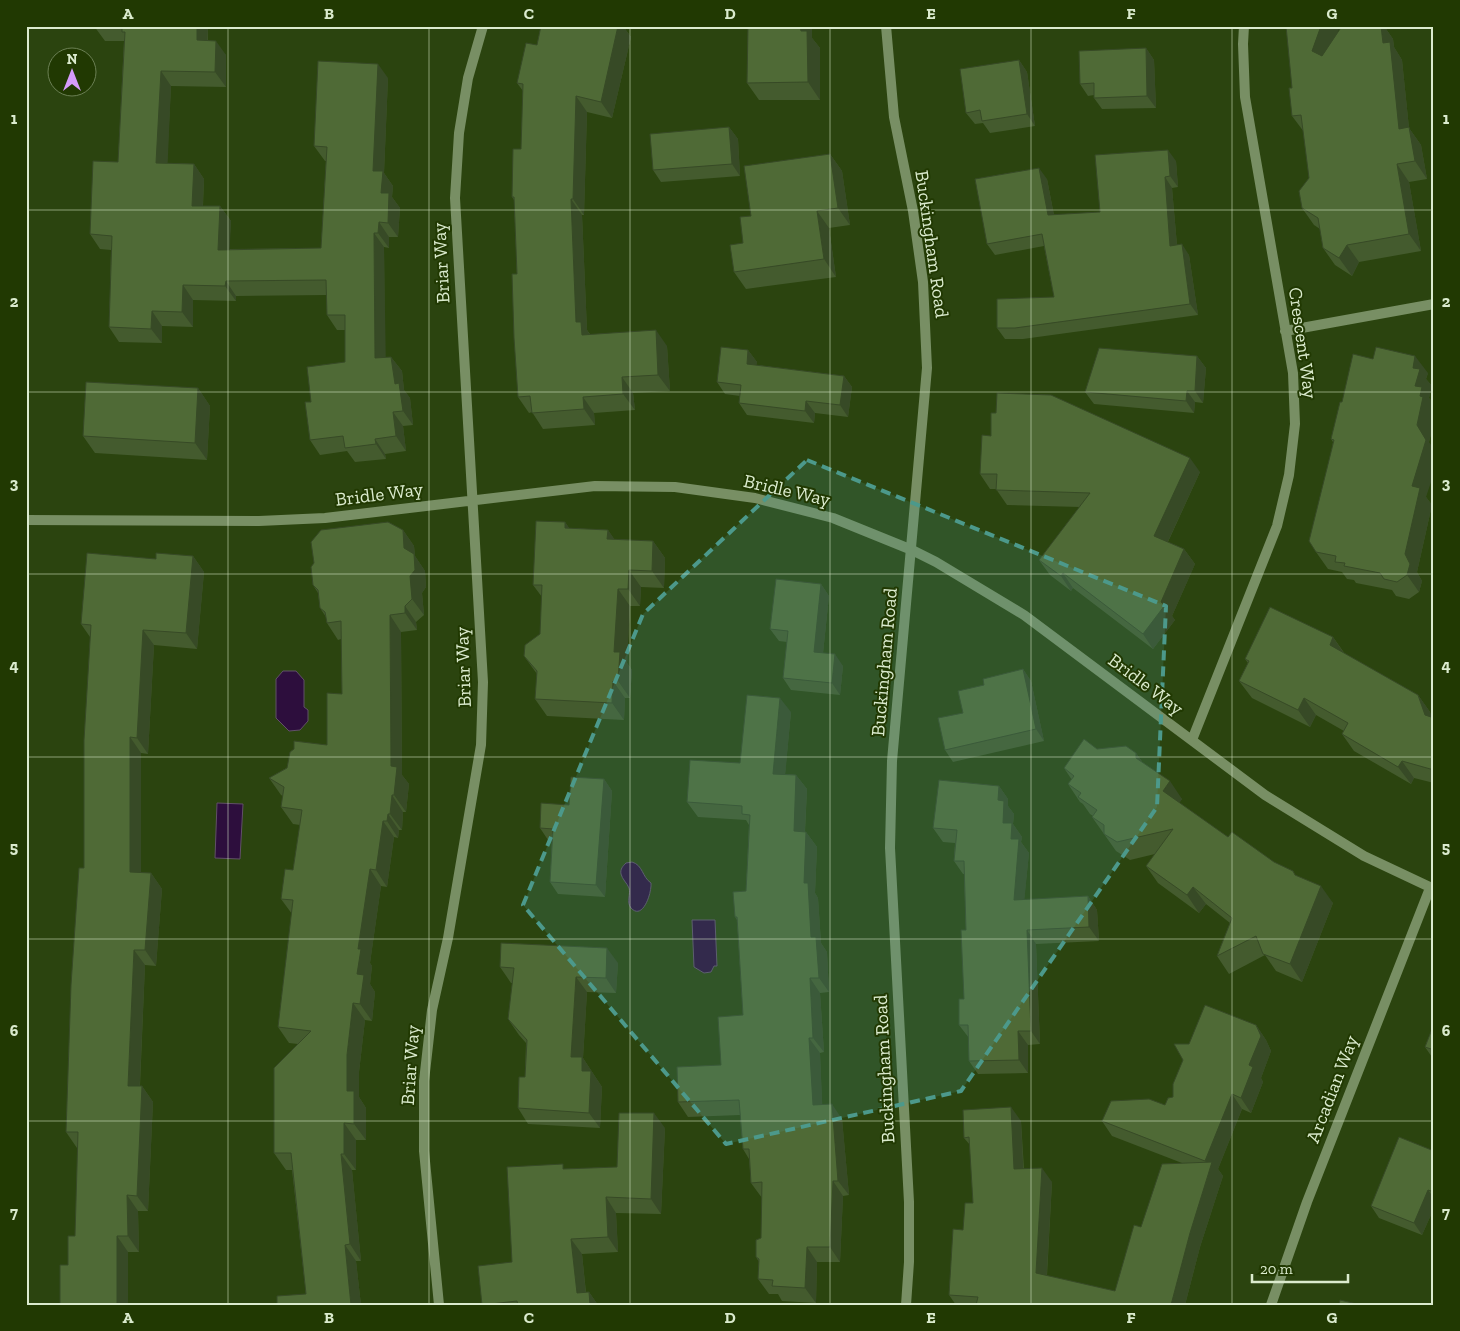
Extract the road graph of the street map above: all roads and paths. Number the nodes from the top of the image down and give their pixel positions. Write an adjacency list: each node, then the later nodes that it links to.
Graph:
1 (483, 26): 6 (street, Briar Way)
2 (886, 26): 8 (street, Buckingham Road)
3 (1244, 26): 5 (street, Crescent Way)
4 (1434, 304): 5 (street)
5 (1285, 331): 9 (street, Crescent Way)
6 (472, 500): 7 (street, Bridle Way); 8 (street, Bridle Way); 11 (street, Briar Way)
7 (26, 520)
8 (912, 550): 9 (street, Bridle Way); 12 (street, Buckingham Road)
9 (1192, 740): 10 (street, Bridle Way)
10 (1432, 889): 13 (street, Arcadian Way)
11 (439, 1305)
12 (906, 1305)
13 (1271, 1305)

